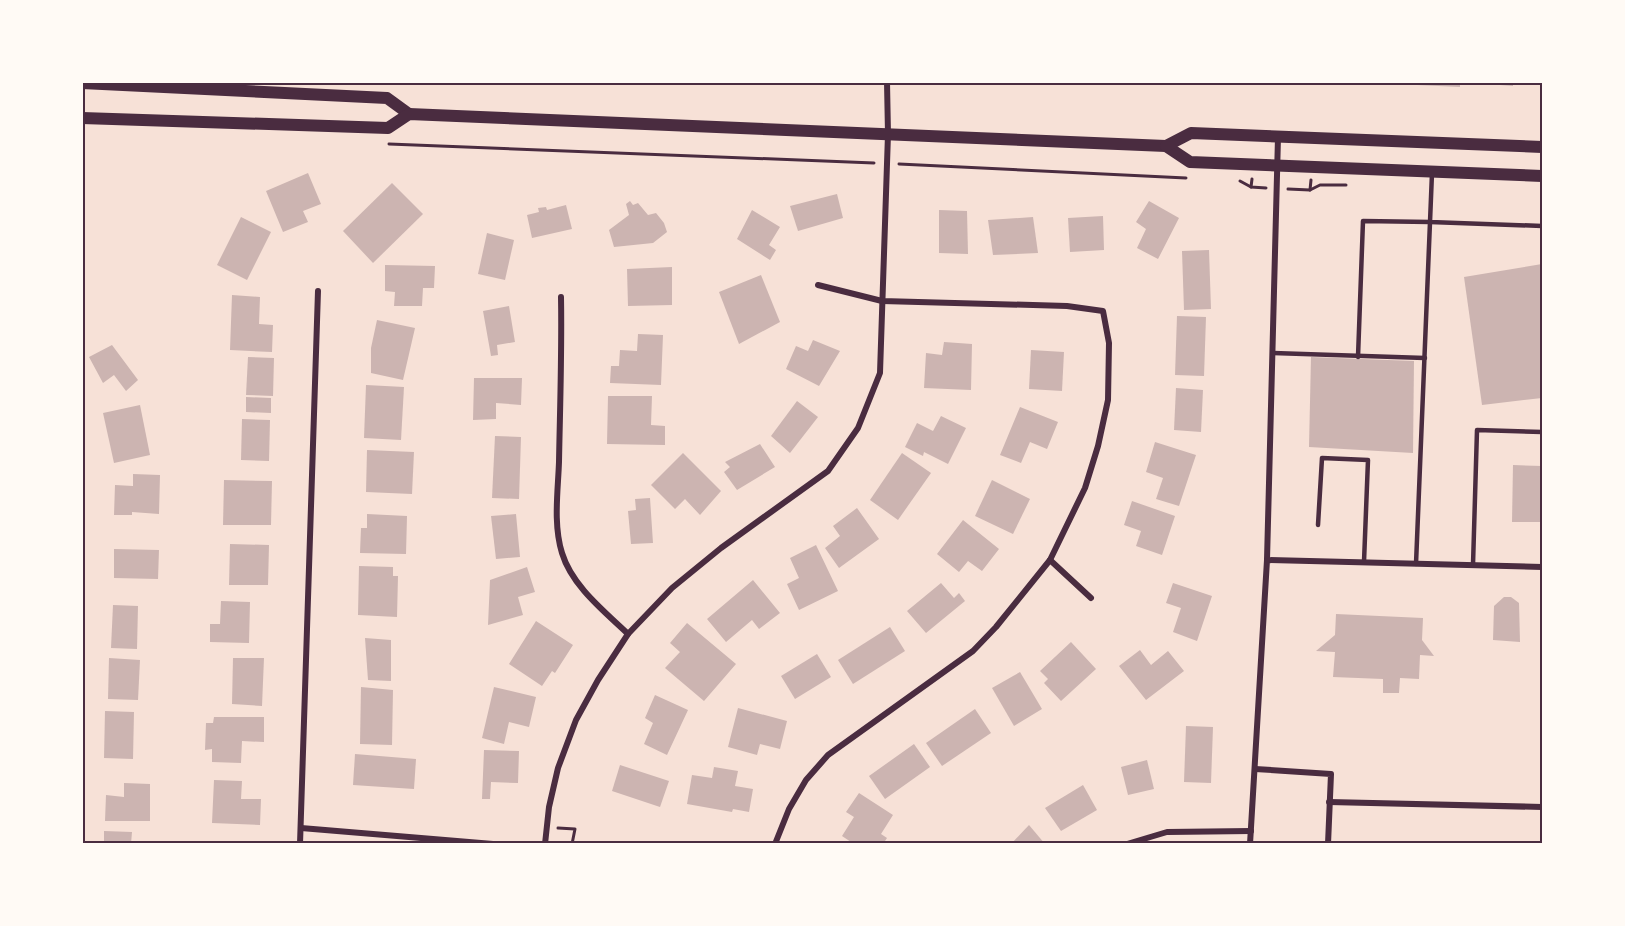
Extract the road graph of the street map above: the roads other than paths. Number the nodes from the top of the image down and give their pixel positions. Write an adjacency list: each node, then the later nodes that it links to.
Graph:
1 (887, 82): 5 (street)
2 (82, 83): 3 (main road)
3 (409, 114): 4 (main road); 5 (main road)
4 (82, 118)
5 (888, 134): 7 (main road); 17 (street)
6 (1278, 137): 7 (main road); 8 (main road); 9 (street)
7 (1166, 147): 9 (main road)
8 (1542, 147)
9 (1277, 167): 10 (main road); 18 (street)
10 (1432, 173): 11 (main road); 12 (lane)
11 (1542, 176)
12 (1430, 222): 13 (lane); 19 (lane); 20 (lane)
13 (1542, 226)
14 (818, 285): 17 (street)
15 (318, 291): 34 (street)
16 (561, 297): 30 (street)
17 (882, 302): 23 (street); 30 (street)
18 (1273, 353): 19 (lane); 24 (street)
19 (1358, 357): 20 (lane)
20 (1425, 358): 26 (lane)
21 (1542, 432): 27 (lane)
22 (1318, 525): 25 (lane)
23 (1050, 560): 29 (street); 39 (street)
24 (1267, 560): 25 (street); 31 (street)
25 (1364, 562): 26 (street)
26 (1416, 564): 27 (street)
27 (1473, 565): 28 (street)
28 (1542, 567)
29 (1091, 598)
30 (627, 634): 38 (street)
31 (1255, 769): 32 (street); 35 (street)
32 (1329, 801): 33 (street); 42 (street)
33 (1542, 807)
34 (301, 828): 36 (street); 37 (street)
35 (1251, 831): 40 (street); 41 (street)
36 (300, 843)
37 (493, 843)
38 (545, 843)
39 (775, 843)
40 (1127, 843)
41 (1250, 843)
42 (1328, 843)

